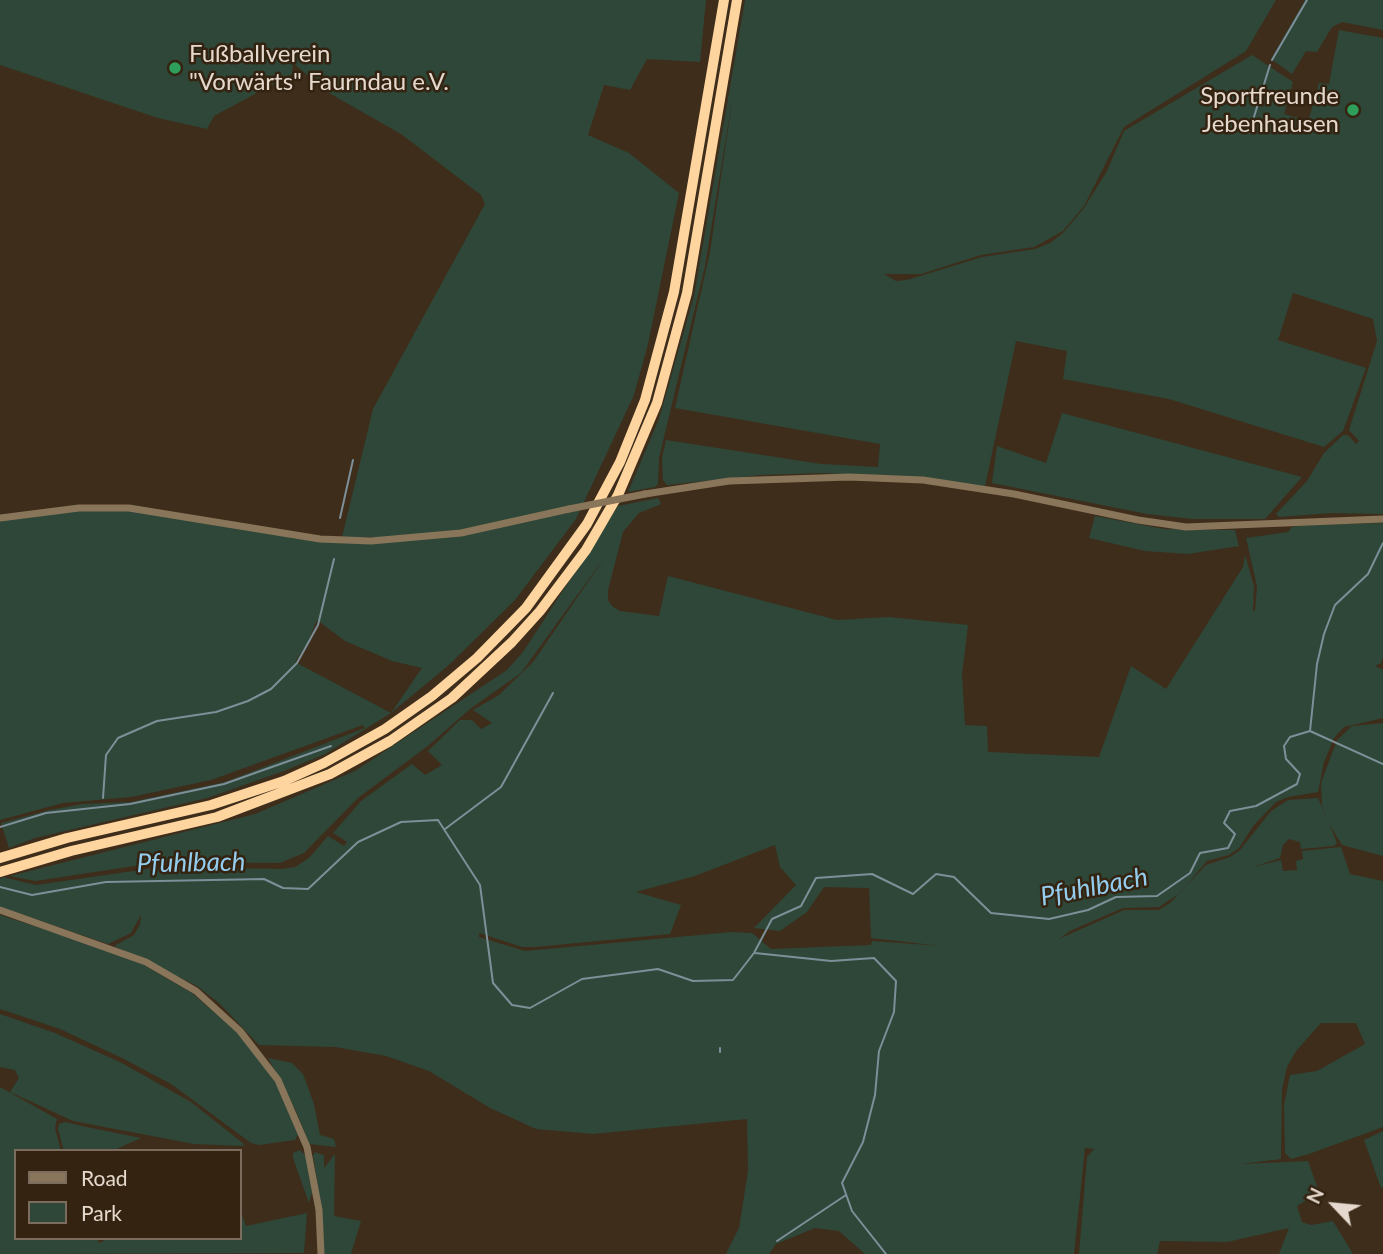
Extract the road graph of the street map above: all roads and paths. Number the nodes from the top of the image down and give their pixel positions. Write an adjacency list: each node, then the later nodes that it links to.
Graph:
1 (724, 0): 5 (highway)
2 (737, 0): 6 (highway)
3 (0, 518): 4 (street, bridge)
4 (1380, 519)
5 (0, 858)
6 (0, 872)
7 (0, 910): 8 (street)
8 (321, 1253): 9 (street)
9 (310, 1254)

